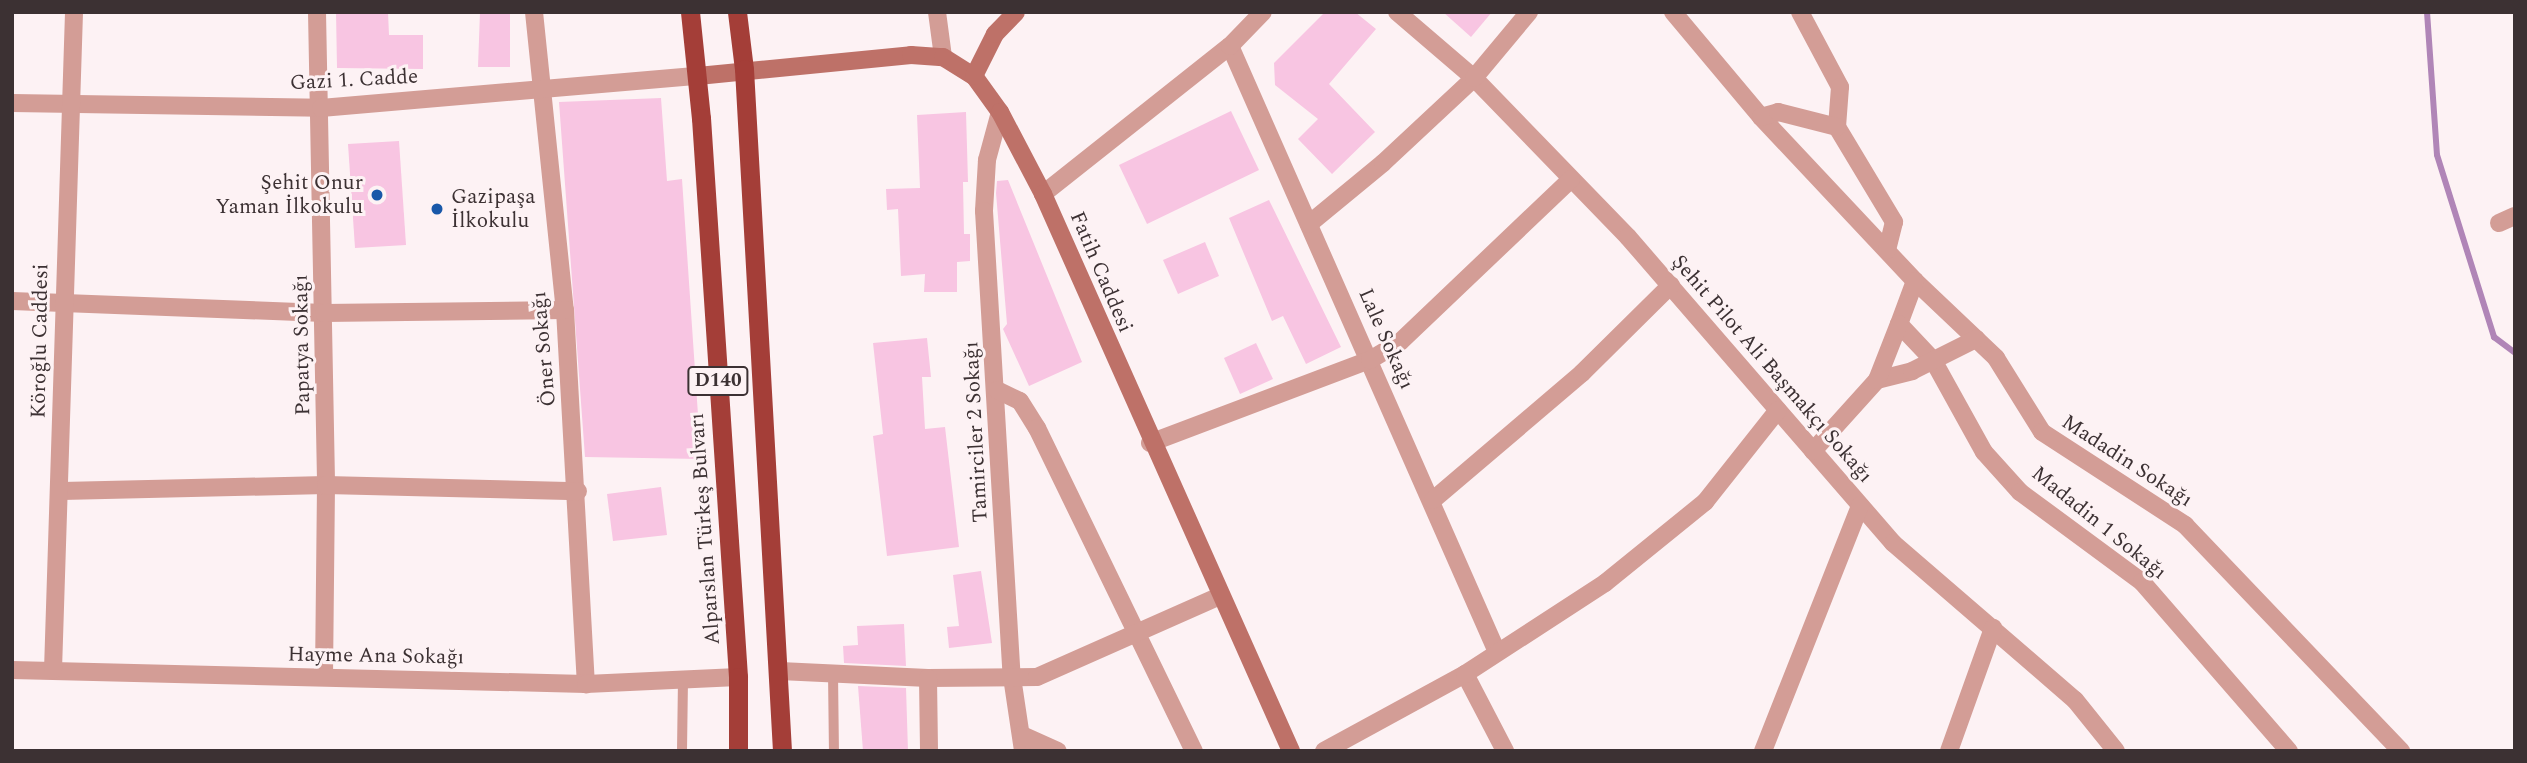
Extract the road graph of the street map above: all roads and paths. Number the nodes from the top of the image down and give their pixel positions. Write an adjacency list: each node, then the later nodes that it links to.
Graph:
1 (74, 12): 21 (street, Köroğlu Caddesi)
2 (317, 12): 22 (street, Papatya Sokağı)
3 (534, 12): 19 (street, Öner Sokağı)
4 (690, 12): 16 (highway, Alparslan Türkeş Bulvarı / D140)
5 (737, 12): 15 (highway, D140)
6 (937, 12): 14 (street)
7 (1016, 12): 17 (main road)
8 (1263, 12): 13 (street)
9 (1397, 12): 18 (street, Şehit Pilot Ali Başmakçı Sokağı)
10 (1529, 12): 18 (street)
11 (1673, 12): 24 (street, Madadin Sokağı)
12 (1800, 12): 25 (street)
13 (1230, 46): 27 (street); 28 (street, Lale Sokağı)
14 (943, 57): 15 (main road, Fatih Caddesi); 17 (main road, Fatih Caddesi)
15 (744, 69): 16 (main road, Fatih Caddesi); 56 (highway, D140)
16 (698, 76): 19 (street, Gazi 1. Cadde); 60 (highway, Alparslan Türkeş Bulvarı / D140)
17 (974, 76): 23 (main road, Fatih Caddesi)
18 (1474, 78): 26 (street, Şehit Pilot Ali Başmakçı Sokağı); 28 (street)
19 (544, 89): 22 (street, Gazi 1. Cadde); 34 (street, Öner Sokağı)
20 (12, 103): 21 (street, Gazi 1. Cadde)
21 (74, 104): 22 (street, Gazi 1. Cadde); 33 (street, Köroğlu Caddesi)
22 (321, 107): 35 (street, Papatya Sokağı)
23 (1000, 112): 27 (main road, Fatih Caddesi); 41 (street, Tamirciler 2 Sokağı)
24 (1761, 117): 25 (street); 29 (street, Madadin Sokağı)
25 (1837, 127): 29 (street)
26 (1571, 179): 31 (street, Şehit Pilot Ali Başmakçı Sokağı); 38 (street)
27 (1043, 194): 43 (main road, Fatih Caddesi)
28 (1309, 223): 38 (street, Lale Sokağı)
29 (1886, 250): 30 (street, Madadin Sokağı)
30 (1915, 281): 36 (street); 37 (street, Madadin Sokağı)
31 (1671, 285): 42 (street, Şehit Pilot Ali Başmakçı Sokağı); 48 (street)
32 (12, 301): 33 (street)
33 (61, 304): 35 (street); 46 (street, Köroğlu Caddesi)
34 (565, 310): 35 (street); 47 (street, Öner Sokağı)
35 (324, 313): 45 (street, Papatya Sokağı)
36 (1899, 324): 39 (street, Madadin 1 Sokağı); 40 (street)
37 (1976, 339): 39 (street); 80 (street, Madadin Sokağı)
38 (1370, 360): 43 (street); 48 (street, Lale Sokağı)
39 (1933, 360): 40 (street); 79 (street, Madadin 1 Sokağı)
40 (1877, 380): 44 (street)
41 (997, 390): 52 (street); 61 (street, Tamirciler 2 Sokağı)
42 (1778, 410): 44 (street, Şehit Pilot Ali Başmakçı Sokağı); 53 (street)
43 (1150, 443): 50 (main road, Fatih Caddesi)
44 (1813, 451): 49 (street, Şehit Pilot Ali Başmakçı Sokağı)
45 (326, 485): 46 (street); 47 (street); 59 (street, Papatya Sokağı)
46 (62, 491): 55 (street, Köroğlu Caddesi)
47 (578, 491): 64 (street, Öner Sokağı)
48 (1433, 500): 53 (street, Lale Sokağı)
49 (1860, 506): 51 (street, Şehit Pilot Ali Başmakçı Sokağı); 76 (street)
50 (1220, 596): 52 (street); 73 (main road, Fatih Caddesi)
51 (1993, 628): 77 (street); 78 (street, Şehit Pilot Ali Başmakçı Sokağı)
52 (1136, 634): 61 (street); 72 (street)
53 (1497, 652): 58 (street)
54 (12, 670): 55 (street, Hayme Ana Sokağı)
55 (53, 670): 59 (street, Hayme Ana Sokağı)
56 (780, 671): 57 (street); 68 (highway, D140)
57 (833, 673): 62 (street); 69 (lane)
58 (1465, 674): 74 (street); 75 (street)
59 (324, 677): 64 (street, Hayme Ana Sokağı)
60 (738, 677): 63 (street, Hayme Ana Sokağı); 67 (highway, Alparslan Türkeş Bulvarı / D140)
61 (1012, 677): 62 (street); 65 (street, Tamirciler 2 Sokağı)
62 (928, 678): 70 (street)
63 (683, 679): 64 (street, Hayme Ana Sokağı); 66 (lane)
64 (586, 684)
65 (1022, 743): 71 (street)
66 (682, 751)
67 (738, 751)
68 (782, 751)
69 (834, 751)
70 (929, 751)
71 (1058, 751)
72 (1194, 751)
73 (1291, 751)
74 (1324, 751)
75 (1505, 751)
76 (1763, 751)
77 (1949, 751)
78 (2116, 751)
79 (2289, 751)
80 (2401, 751)

